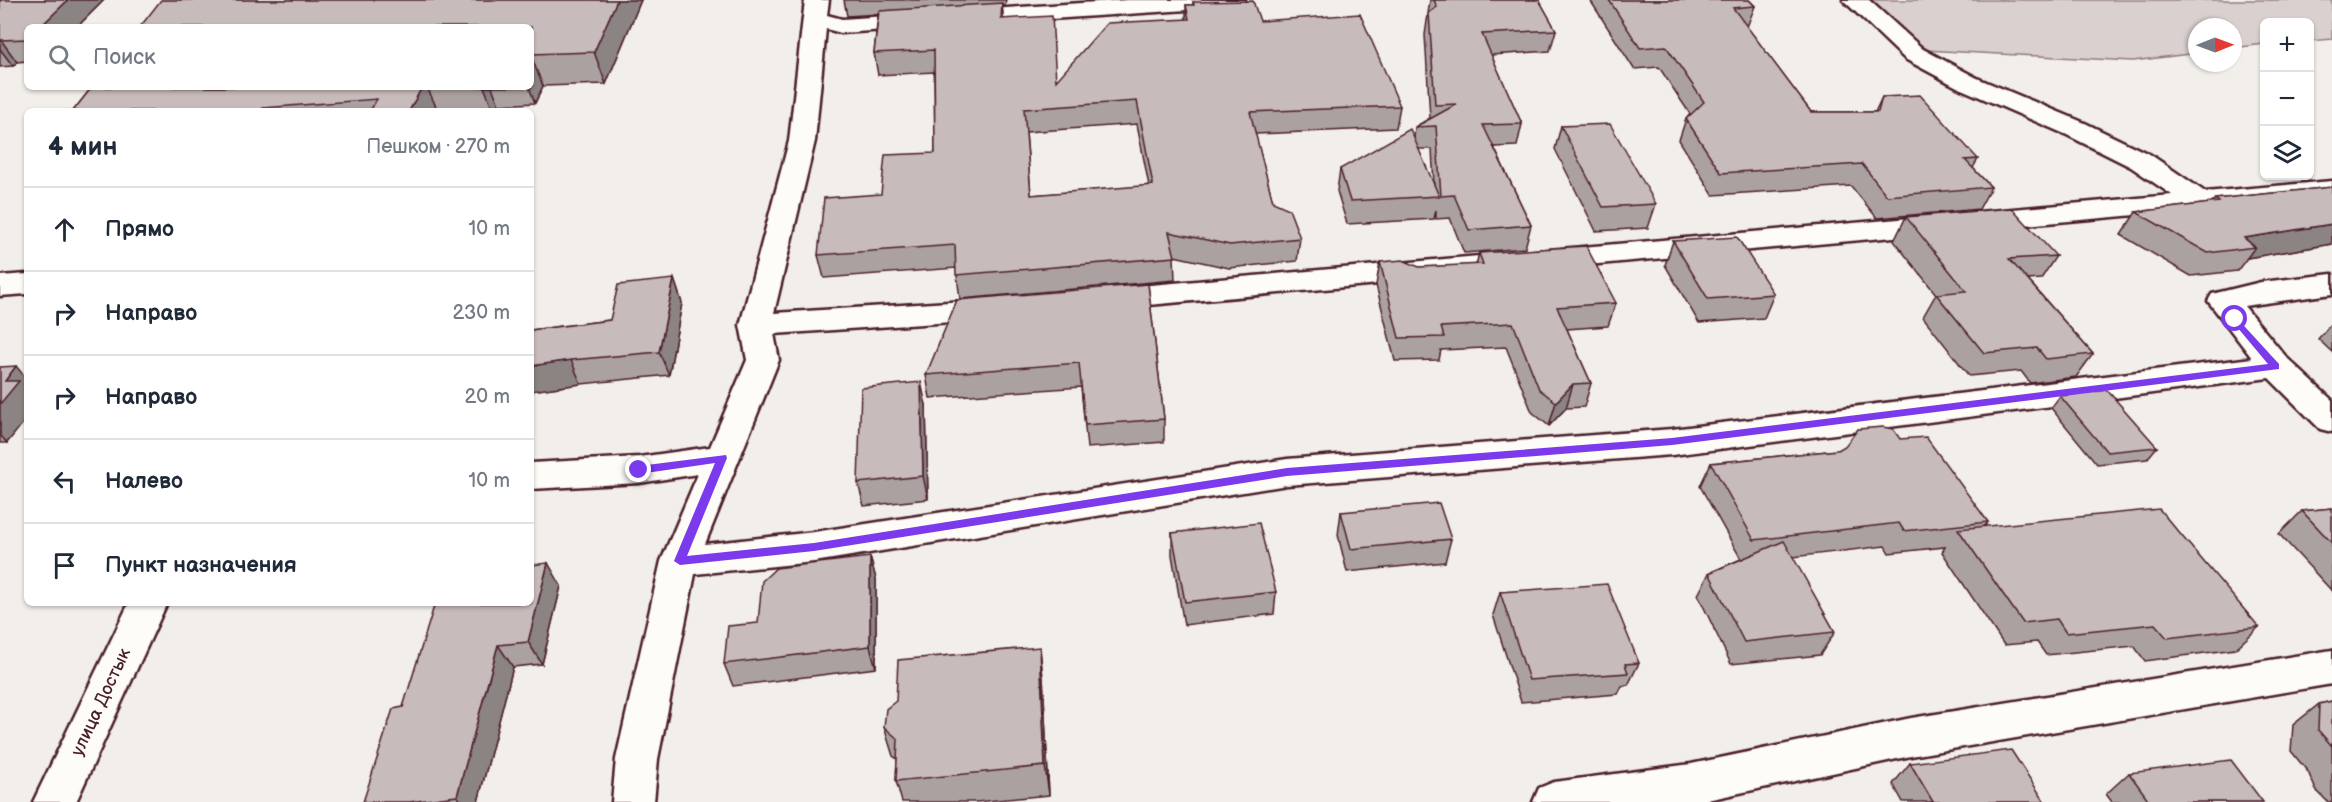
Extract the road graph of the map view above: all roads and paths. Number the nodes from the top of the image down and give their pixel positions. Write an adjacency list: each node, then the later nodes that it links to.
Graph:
1 (1233, 0): 3 (street)
2 (1855, 0): 5 (street)
3 (816, 10): 11 (street)
4 (2332, 189): 5 (street)
5 (2200, 201): 9 (street)
6 (24, 284): 8 (street)
7 (2332, 284): 12 (street)
8 (0, 286)
9 (1084, 302)
10 (1024, 307): 11 (street)
11 (756, 325): 14 (street)
12 (2276, 366): 13 (street); 16 (street)
13 (2332, 420)
14 (722, 458): 15 (street); 16 (street)
15 (534, 476)
16 (680, 561): 20 (street)
17 (147, 606): 19 (street, улица Достык)
18 (2332, 667): 21 (street)
19 (54, 802)
20 (633, 802)
21 (1554, 802)

